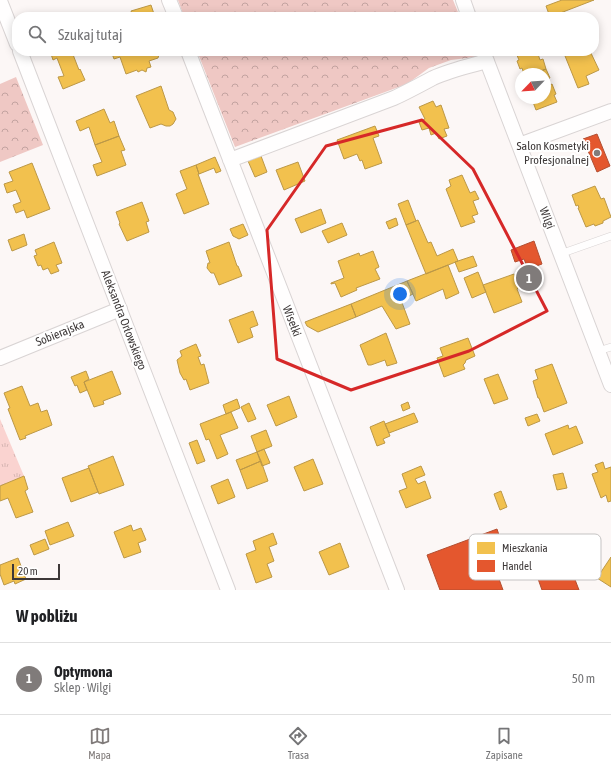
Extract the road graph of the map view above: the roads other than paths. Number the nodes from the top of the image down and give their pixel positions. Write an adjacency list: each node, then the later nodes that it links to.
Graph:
1 (169, 0): 4 (street)
2 (463, 0): 5 (street)
3 (0, 1): 6 (street)
4 (174, 12)
5 (468, 12)
6 (12, 31)
7 (22, 56): 15 (street, Aleksandra Orłowskiego)
8 (190, 56): 12 (street, Wisełki)
9 (485, 56): 11 (street, Wilgi); 12 (street)
10 (611, 111): 11 (street)
11 (519, 145): 14 (street, Wilgi)
12 (230, 160): 20 (street, Wisełki)
13 (611, 236): 14 (lane)
14 (560, 254): 16 (street, Wilgi)
15 (120, 309): 17 (street, Sobierajska); 19 (street, Aleksandra Orłowskiego)
16 (604, 349): 18 (street, Wilgi)
17 (0, 358)
18 (611, 385)
19 (228, 590)
20 (397, 590)

